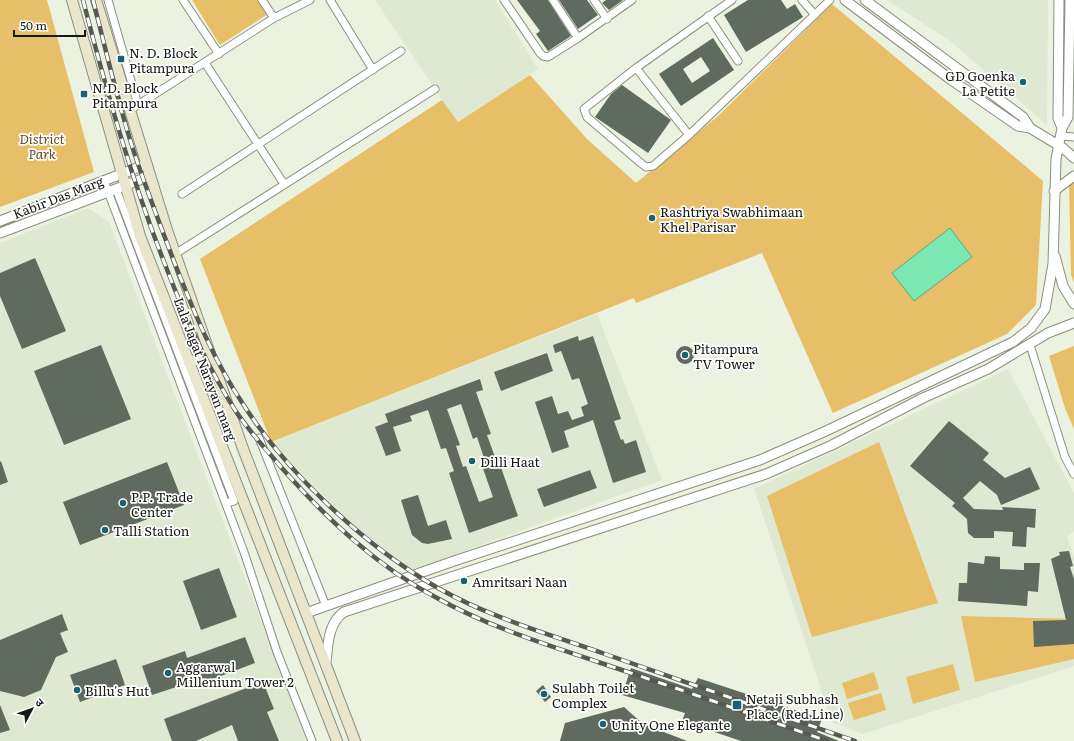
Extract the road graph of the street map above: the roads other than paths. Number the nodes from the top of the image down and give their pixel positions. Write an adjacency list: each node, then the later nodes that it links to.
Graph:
1 (72, 0): 40 (main road, Lala Jagat Narayan marg)
2 (96, 0): 31 (main road, Lala Jagat Narayan marg)
3 (108, 0): 31 (street)
4 (183, 0): 25 (street)
5 (262, 0): 21 (street)
6 (310, 0): 21 (street)
7 (330, 0): 29 (street)
8 (504, 0): 23 (street)
9 (553, 0): 23 (street)
10 (594, 0): 22 (street)
11 (632, 0): 22 (street)
12 (732, 0): 20 (street)
13 (802, 0): 19 (street)
14 (830, 0): 19 (street)
15 (845, 0): 32 (street)
16 (865, 0): 32 (street)
17 (1059, 0): 33 (street)
18 (1070, 0): 33 (street)
19 (815, 15): 34 (street)
20 (708, 16): 26 (street); 28 (street)
21 (274, 18): 25 (street)
22 (607, 18): 23 (street)
23 (578, 38)
24 (401, 51): 29 (street)
25 (219, 54): 27 (street)
26 (738, 61)
27 (205, 63): 31 (street); 36 (street)
28 (636, 68): 34 (street); 34 (street)
29 (373, 70): 36 (street)
30 (435, 89): 44 (street)
31 (134, 108): 39 (main road, Lala Jagat Narayan marg)
32 (1030, 128): 37 (street)
33 (1061, 132): 35 (street); 37 (street)
34 (690, 135)
35 (1074, 137)
36 (258, 145): 44 (street); 48 (street)
37 (1059, 146): 38 (street); 47 (street)
38 (1074, 158)
39 (147, 164): 40 (street, Kabir Das Marg); 41 (main road, Lala Jagat Narayan marg)
40 (122, 174): 43 (street, Kabir Das Marg); 45 (main road, Lala Jagat Narayan marg)
41 (150, 176): 45 (street, Kabir Das Marg); 52 (main road, Lala Jagat Narayan marg)
42 (1074, 176): 47 (street)
43 (104, 181): 46 (street); 49 (street, Kabir Das Marg)
44 (284, 184): 52 (street)
45 (126, 185): 46 (street, Kabir Das Marg); 57 (main road, Lala Jagat Narayan marg)
46 (112, 191): 50 (street, Kabir Das Marg); 67 (street)
47 (1054, 191): 51 (street)
48 (182, 194)
49 (0, 221)
50 (0, 233)
51 (1053, 247): 53 (street); 58 (street)
52 (175, 254): 56 (main road, Lala Jagat Narayan marg)
53 (1074, 304)
54 (1074, 323): 55 (street)
55 (1030, 345): 59 (street); 61 (street)
56 (210, 353): 57 (main road); 65 (main road, Lala Jagat Narayan marg)
57 (190, 362): 68 (main road, Lala Jagat Narayan marg)
58 (917, 387): 59 (street); 62 (street)
59 (923, 398): 63 (street)
60 (259, 438): 64 (street)
61 (1074, 474)
62 (681, 487): 63 (street); 64 (street)
63 (686, 500): 66 (street)
64 (326, 606): 65 (street)
65 (306, 613): 66 (main road, Lala Jagat Narayan marg)
66 (326, 662): 69 (main road, Lala Jagat Narayan marg)
67 (312, 741)
68 (337, 741)
69 (355, 741)

